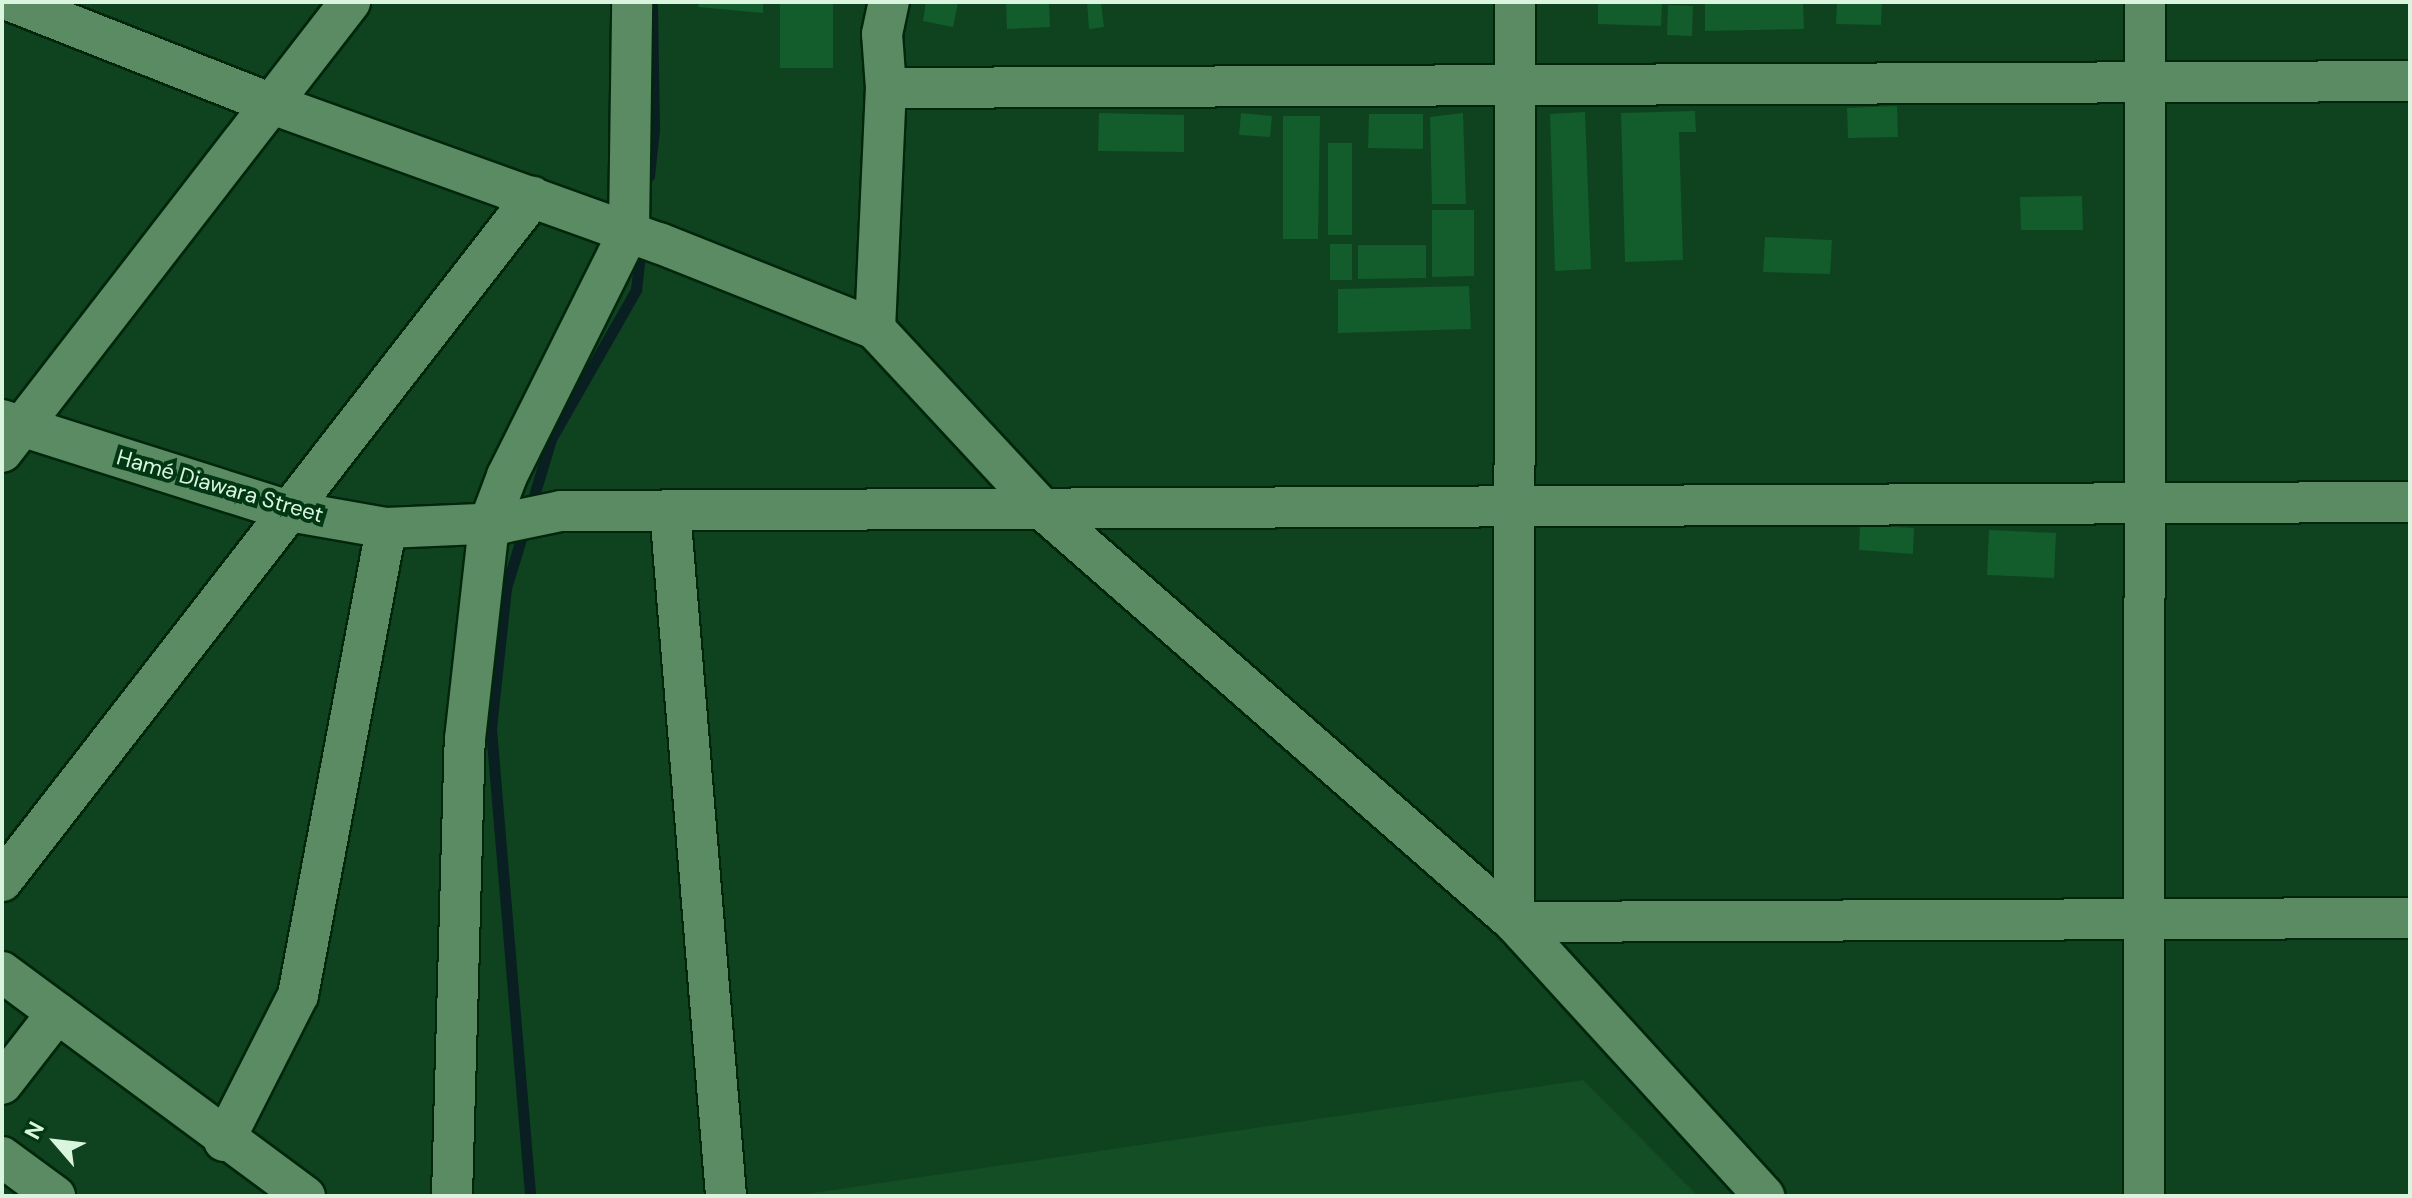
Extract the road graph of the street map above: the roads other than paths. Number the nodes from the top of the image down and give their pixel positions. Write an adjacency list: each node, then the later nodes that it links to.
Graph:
1 (13, 2): 11 (street)
2 (350, 2): 11 (street)
3 (632, 2): 13 (street)
4 (889, 2): 10 (street)
5 (1515, 2): 9 (street)
6 (2145, 2): 8 (street)
7 (2410, 81): 8 (street)
8 (2145, 82): 9 (street); 17 (street)
9 (1515, 85): 10 (street); 18 (street)
10 (886, 88): 14 (street)
11 (272, 104): 12 (street); 15 (street)
12 (533, 197): 13 (street); 21 (street)
13 (644, 237): 14 (street); 22 (street)
14 (875, 329): 19 (street)
15 (9, 433): 21 (street, Hamé Diawara Street)
16 (2410, 502): 17 (street, Hamé Diawara Street)
17 (2145, 504): 18 (street, Hamé Diawara Street); 26 (street)
18 (1514, 506): 19 (street, Hamé Diawara Street); 27 (street)
19 (1042, 509): 20 (street, Hamé Diawara Street); 27 (street)
20 (670, 510): 22 (street, Hamé Diawara Street); 36 (street)
21 (289, 511): 23 (street, Hamé Diawara Street); 24 (street)
22 (496, 523): 23 (street, Hamé Diawara Street); 35 (street)
23 (386, 528): 31 (street)
24 (2, 881)
25 (2410, 918): 26 (street)
26 (2145, 919): 27 (street); 38 (street)
27 (1514, 922): 37 (street)
28 (2, 972): 29 (street)
29 (57, 1013): 30 (street); 31 (street)
30 (2, 1084)
31 (224, 1141): 34 (street)
32 (2, 1157): 33 (street)
33 (55, 1196)
34 (305, 1196)
35 (452, 1196)
36 (726, 1196)
37 (1764, 1196)
38 (2144, 1196)

